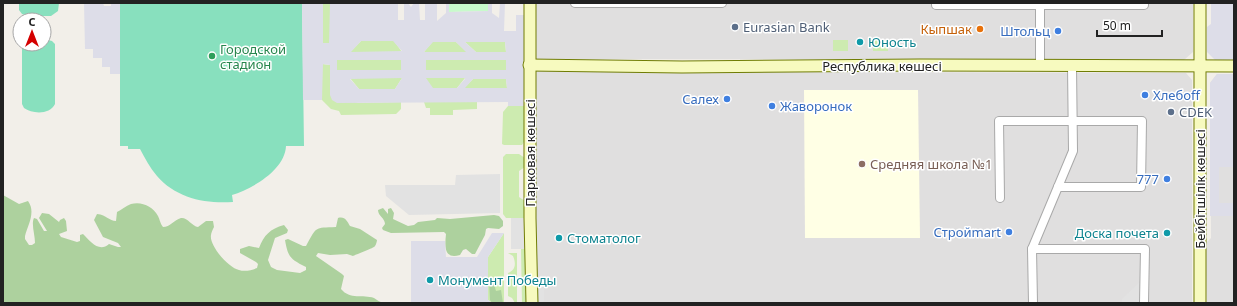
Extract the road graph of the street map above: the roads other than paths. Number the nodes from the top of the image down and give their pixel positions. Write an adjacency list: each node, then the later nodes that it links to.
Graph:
1 (530, 3): 8 (street, Парковая көшесі)
2 (576, 3): 3 (street)
3 (722, 3)
4 (936, 3): 7 (street)
5 (1144, 3): 7 (street)
6 (1200, 3): 11 (street, Бейбітшілік көшесі)
7 (1040, 5): 9 (street)
8 (530, 65): 9 (street, Республика көшесі); 17 (street, Парковая көшесі)
9 (1040, 66): 10 (street, Республика көшесі)
10 (1072, 66): 11 (street, Республика көшесі); 13 (street)
11 (1200, 66): 12 (street, Республика көшесі); 20 (street, Бейбітшілік көшесі)
12 (1234, 66)
13 (1073, 120): 14 (street); 14 (street); 15 (street)
14 (1058, 187): 16 (street)
15 (1000, 198)
16 (1032, 249): 18 (street); 19 (street)
17 (532, 303)
18 (1033, 303)
19 (1144, 303)
20 (1200, 303)

